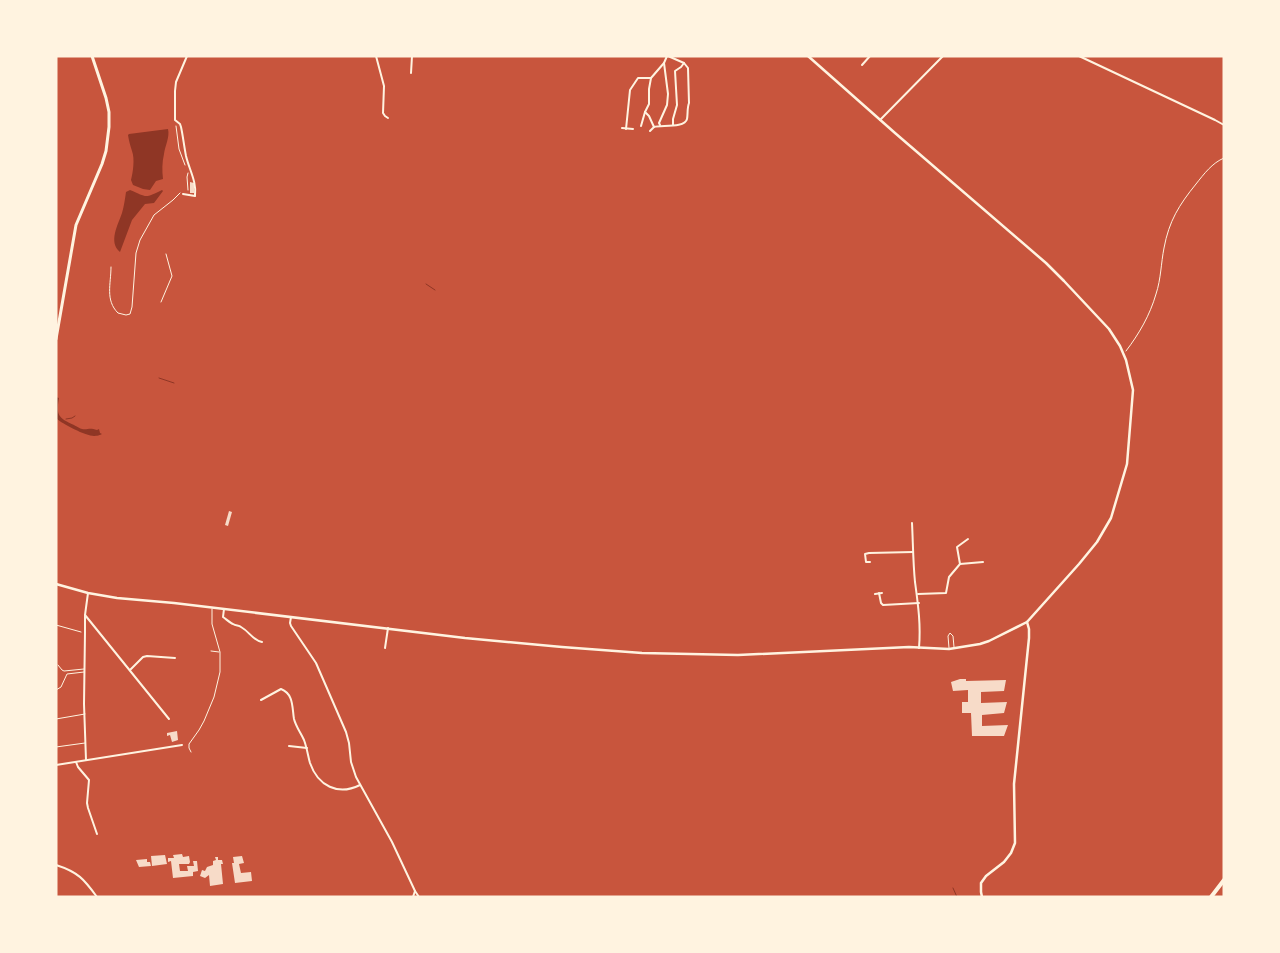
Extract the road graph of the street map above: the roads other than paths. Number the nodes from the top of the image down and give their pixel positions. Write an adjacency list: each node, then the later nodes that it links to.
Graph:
1 (92, 56): 28 (main road)
2 (187, 56): 27 (street)
3 (376, 56): 16 (street)
4 (412, 56): 13 (street)
5 (667, 56): 10 (street); 11 (street)
6 (808, 56): 17 (street)
7 (870, 56): 12 (street)
8 (943, 56): 17 (street)
9 (1079, 56): 20 (street)
10 (664, 63): 14 (street); 18 (street)
11 (684, 63): 19 (street); 19 (street)
12 (862, 66)
13 (411, 73)
14 (651, 78): 15 (street); 24 (street)
15 (645, 112): 21 (street); 22 (street)
16 (388, 118)
17 (880, 120): 44 (street)
18 (660, 125): 19 (street); 22 (street)
19 (673, 125)
20 (1224, 125)
21 (641, 126)
22 (654, 126): 26 (street)
23 (622, 128): 24 (street)
24 (626, 129): 25 (street)
25 (633, 129)
26 (650, 131)
27 (182, 193)
28 (56, 340)
29 (912, 523): 31 (street)
30 (968, 539): 34 (street)
31 (913, 552): 32 (street); 38 (street)
32 (870, 562)
33 (983, 562): 34 (street)
34 (960, 564): 38 (street)
35 (57, 585): 36 (street)
36 (88, 593): 40 (street); 42 (street)
37 (875, 594): 39 (street)
38 (918, 594): 39 (street)
39 (919, 603): 48 (street)
40 (212, 608): 41 (street); 52 (lane)
41 (224, 610): 43 (street); 46 (street)
42 (85, 615): 55 (street); 56 (street)
43 (291, 617): 45 (street); 71 (street)
44 (1027, 622): 49 (street); 79 (street)
45 (388, 628): 47 (street); 48 (street)
46 (262, 642)
47 (385, 648)
48 (919, 648): 50 (street)
49 (954, 648): 50 (street); 50 (lane)
50 (949, 649)
51 (211, 652): 52 (lane)
52 (220, 652): 67 (lane)
53 (175, 658): 56 (street)
54 (58, 665): 55 (lane)
55 (85, 670): 57 (lane); 59 (street)
56 (130, 670): 61 (street)
57 (56, 690)
58 (261, 700): 66 (street)
59 (85, 714): 60 (lane); 62 (street)
60 (56, 719)
61 (169, 719)
62 (86, 743): 65 (lane); 68 (street)
63 (182, 745): 68 (street)
64 (289, 746): 66 (street)
65 (56, 747)
66 (307, 748): 71 (street)
67 (191, 752)
68 (86, 760): 69 (street)
69 (76, 762): 70 (street); 72 (street)
70 (56, 765)
71 (360, 785): 75 (street)
72 (97, 834)
73 (56, 865): 76 (street)
74 (1224, 880): 80 (highway)
75 (415, 891): 77 (street); 78 (street)
76 (97, 897)
77 (413, 897)
78 (420, 897)
79 (982, 897)
80 (1211, 897)

